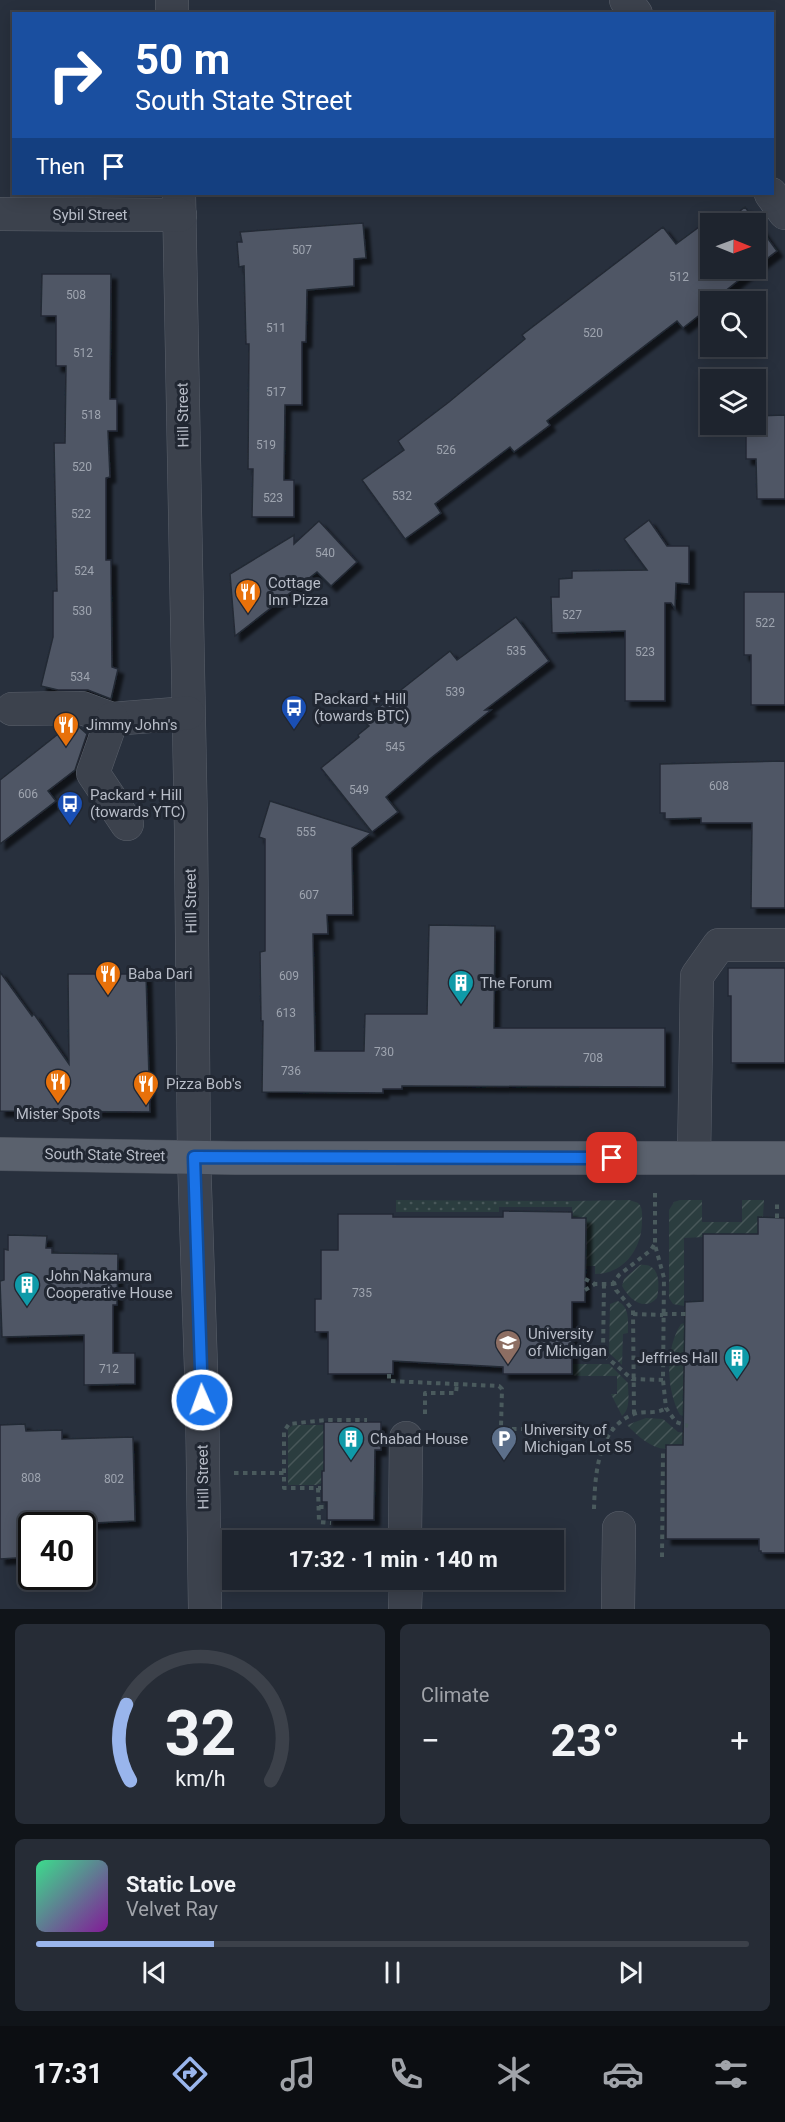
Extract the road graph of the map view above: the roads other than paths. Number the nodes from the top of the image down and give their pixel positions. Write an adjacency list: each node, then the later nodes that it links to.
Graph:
1 (772, 195): 3 (street)
2 (180, 204): 4 (street, Sybil Street); 6 (street, Hill Street)
3 (785, 213)
4 (0, 214)
5 (12, 709): 7 (street)
6 (188, 712): 7 (street); 11 (street, Hill Street)
7 (112, 720): 8 (street)
8 (127, 824)
9 (785, 945): 12 (street)
10 (0, 1154): 11 (main road, South State Street)
11 (194, 1157): 12 (main road, South State Street); 18 (street, Hill Street)
12 (694, 1158): 13 (main road, South State Street)
13 (785, 1158)
14 (406, 1438): 16 (street)
15 (607, 1523): 20 (street)
16 (405, 1530)
17 (405, 1590): 19 (street)
18 (205, 1609)
19 (405, 1609)
20 (618, 1609)

